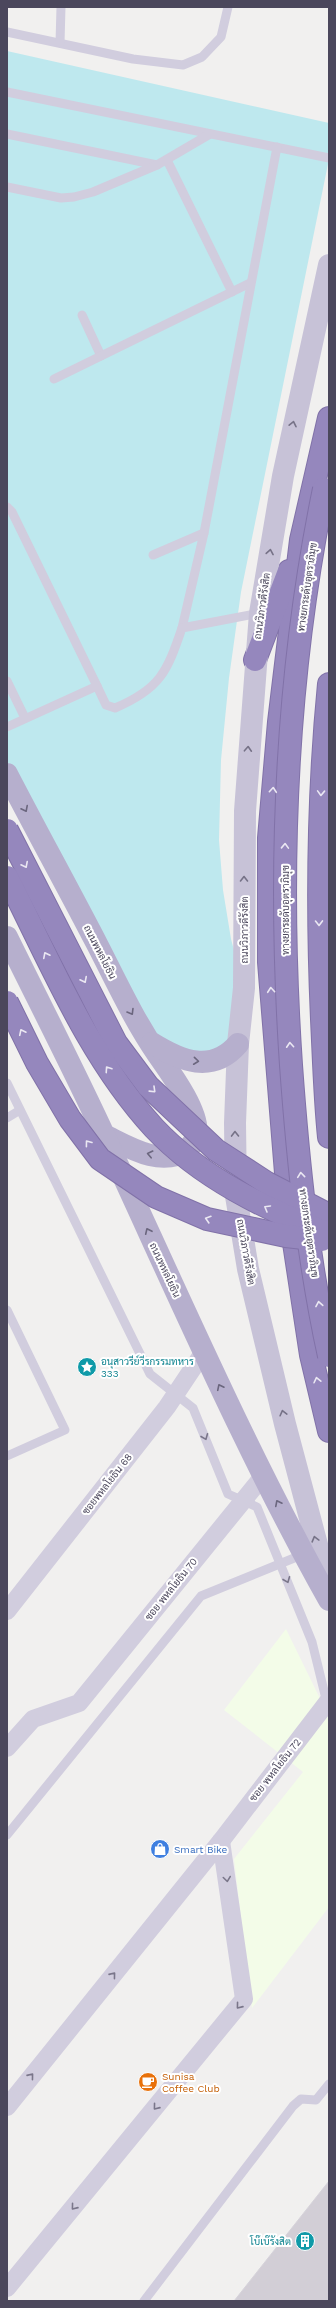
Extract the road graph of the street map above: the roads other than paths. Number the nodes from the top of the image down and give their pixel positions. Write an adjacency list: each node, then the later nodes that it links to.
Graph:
1 (61, 7): 4 (lane)
2 (228, 7): 4 (lane)
3 (7, 32): 4 (lane)
4 (60, 44)
5 (7, 92): 7 (lane)
6 (7, 134): 11 (lane)
7 (210, 134): 8 (lane); 10 (lane)
8 (277, 147): 9 (lane); 14 (lane)
9 (329, 158)
10 (167, 160): 11 (lane); 15 (lane)
11 (156, 165): 12 (lane)
12 (7, 186)
13 (329, 265): 25 (main road, ถนนวิภาวดีรังสิต, one-way to 13)
14 (250, 283): 15 (lane); 22 (lane)
15 (232, 292): 17 (lane)
16 (82, 315): 17 (lane)
17 (101, 356): 18 (lane)
18 (54, 379)
19 (329, 418): 23 (highway)
20 (329, 465): 50 (highway, ทางยกระดับอุตราภิมุข, one-way to 20, bridge)
21 (7, 507): 30 (lane)
22 (204, 533): 24 (lane); 26 (lane)
23 (300, 540): 27 (highway); 52 (highway, one-way to 23)
24 (153, 555)
25 (260, 613): 26 (lane); 27 (main road, ถนนวิภาวดีรังสิต)
26 (182, 628): 30 (lane)
27 (255, 660): 39 (main road, ถนนวิภาวดีรังสิต, one-way to 27)
28 (7, 681): 31 (lane)
29 (329, 684): 44 (highway, one-way to 44)
30 (97, 686): 31 (lane)
31 (25, 718): 32 (lane)
32 (7, 727)
33 (7, 774): 38 (main road, ถนนพหลโยธิน, one-way to 38)
34 (7, 830): 45 (highway, one-way to 45, bridge)
35 (7, 877): 46 (highway, one-way to 35, bridge)
36 (7, 937): 43 (main road, ถนนพหลโยธิน)
37 (7, 1002): 47 (highway, one-way to 37, bridge)
38 (148, 1040): 39 (main road, ถนนพหลโยธิน, one-way to 39); 43 (main road, one-way to 43)
39 (238, 1044): 58 (main road, ถนนวิภาวดีรังสิต, one-way to 39)
40 (7, 1083): 41 (lane)
41 (20, 1110): 42 (lane); 51 (lane)
42 (7, 1118)
43 (104, 1135): 49 (main road, ถนนพหลโยธิน, one-way to 43)
44 (329, 1137)
45 (329, 1215)
46 (329, 1234)
47 (329, 1241)
48 (7, 1310): 53 (lane)
49 (204, 1353): 51 (street, ซอยพหลโยธิน 68); 54 (main road, ถนนพหลโยธิน, one-way to 49)
50 (329, 1356)
51 (176, 1394): 55 (lane, one-way to 55); 60 (street, ซอยพหลโยธิน 68)
52 (329, 1431)
53 (7, 1456)
54 (264, 1475): 55 (street, ซอย พหลโยธิน 70); 56 (main road, ถนนพหลโยธิน, one-way to 54)
55 (243, 1501): 57 (lane); 62 (street, ซอย พหลโยธิน 70)
56 (304, 1554): 57 (lane); 59 (main road, ถนนพหลโยธิน)
57 (280, 1564): 61 (lane, one-way to 61); 63 (lane)
58 (329, 1590)
59 (329, 1600)
60 (7, 1611)
61 (328, 1702): 64 (street, ซอย พหลโยธิน 72)
62 (7, 1748)
63 (7, 1835)
64 (221, 1841): 66 (street, ซอย พหลโยธิน 72, one-way to 64); 67 (street, one-way to 67)
65 (329, 2084): 68 (lane)
66 (7, 2107)
67 (7, 2288)
68 (144, 2301)

